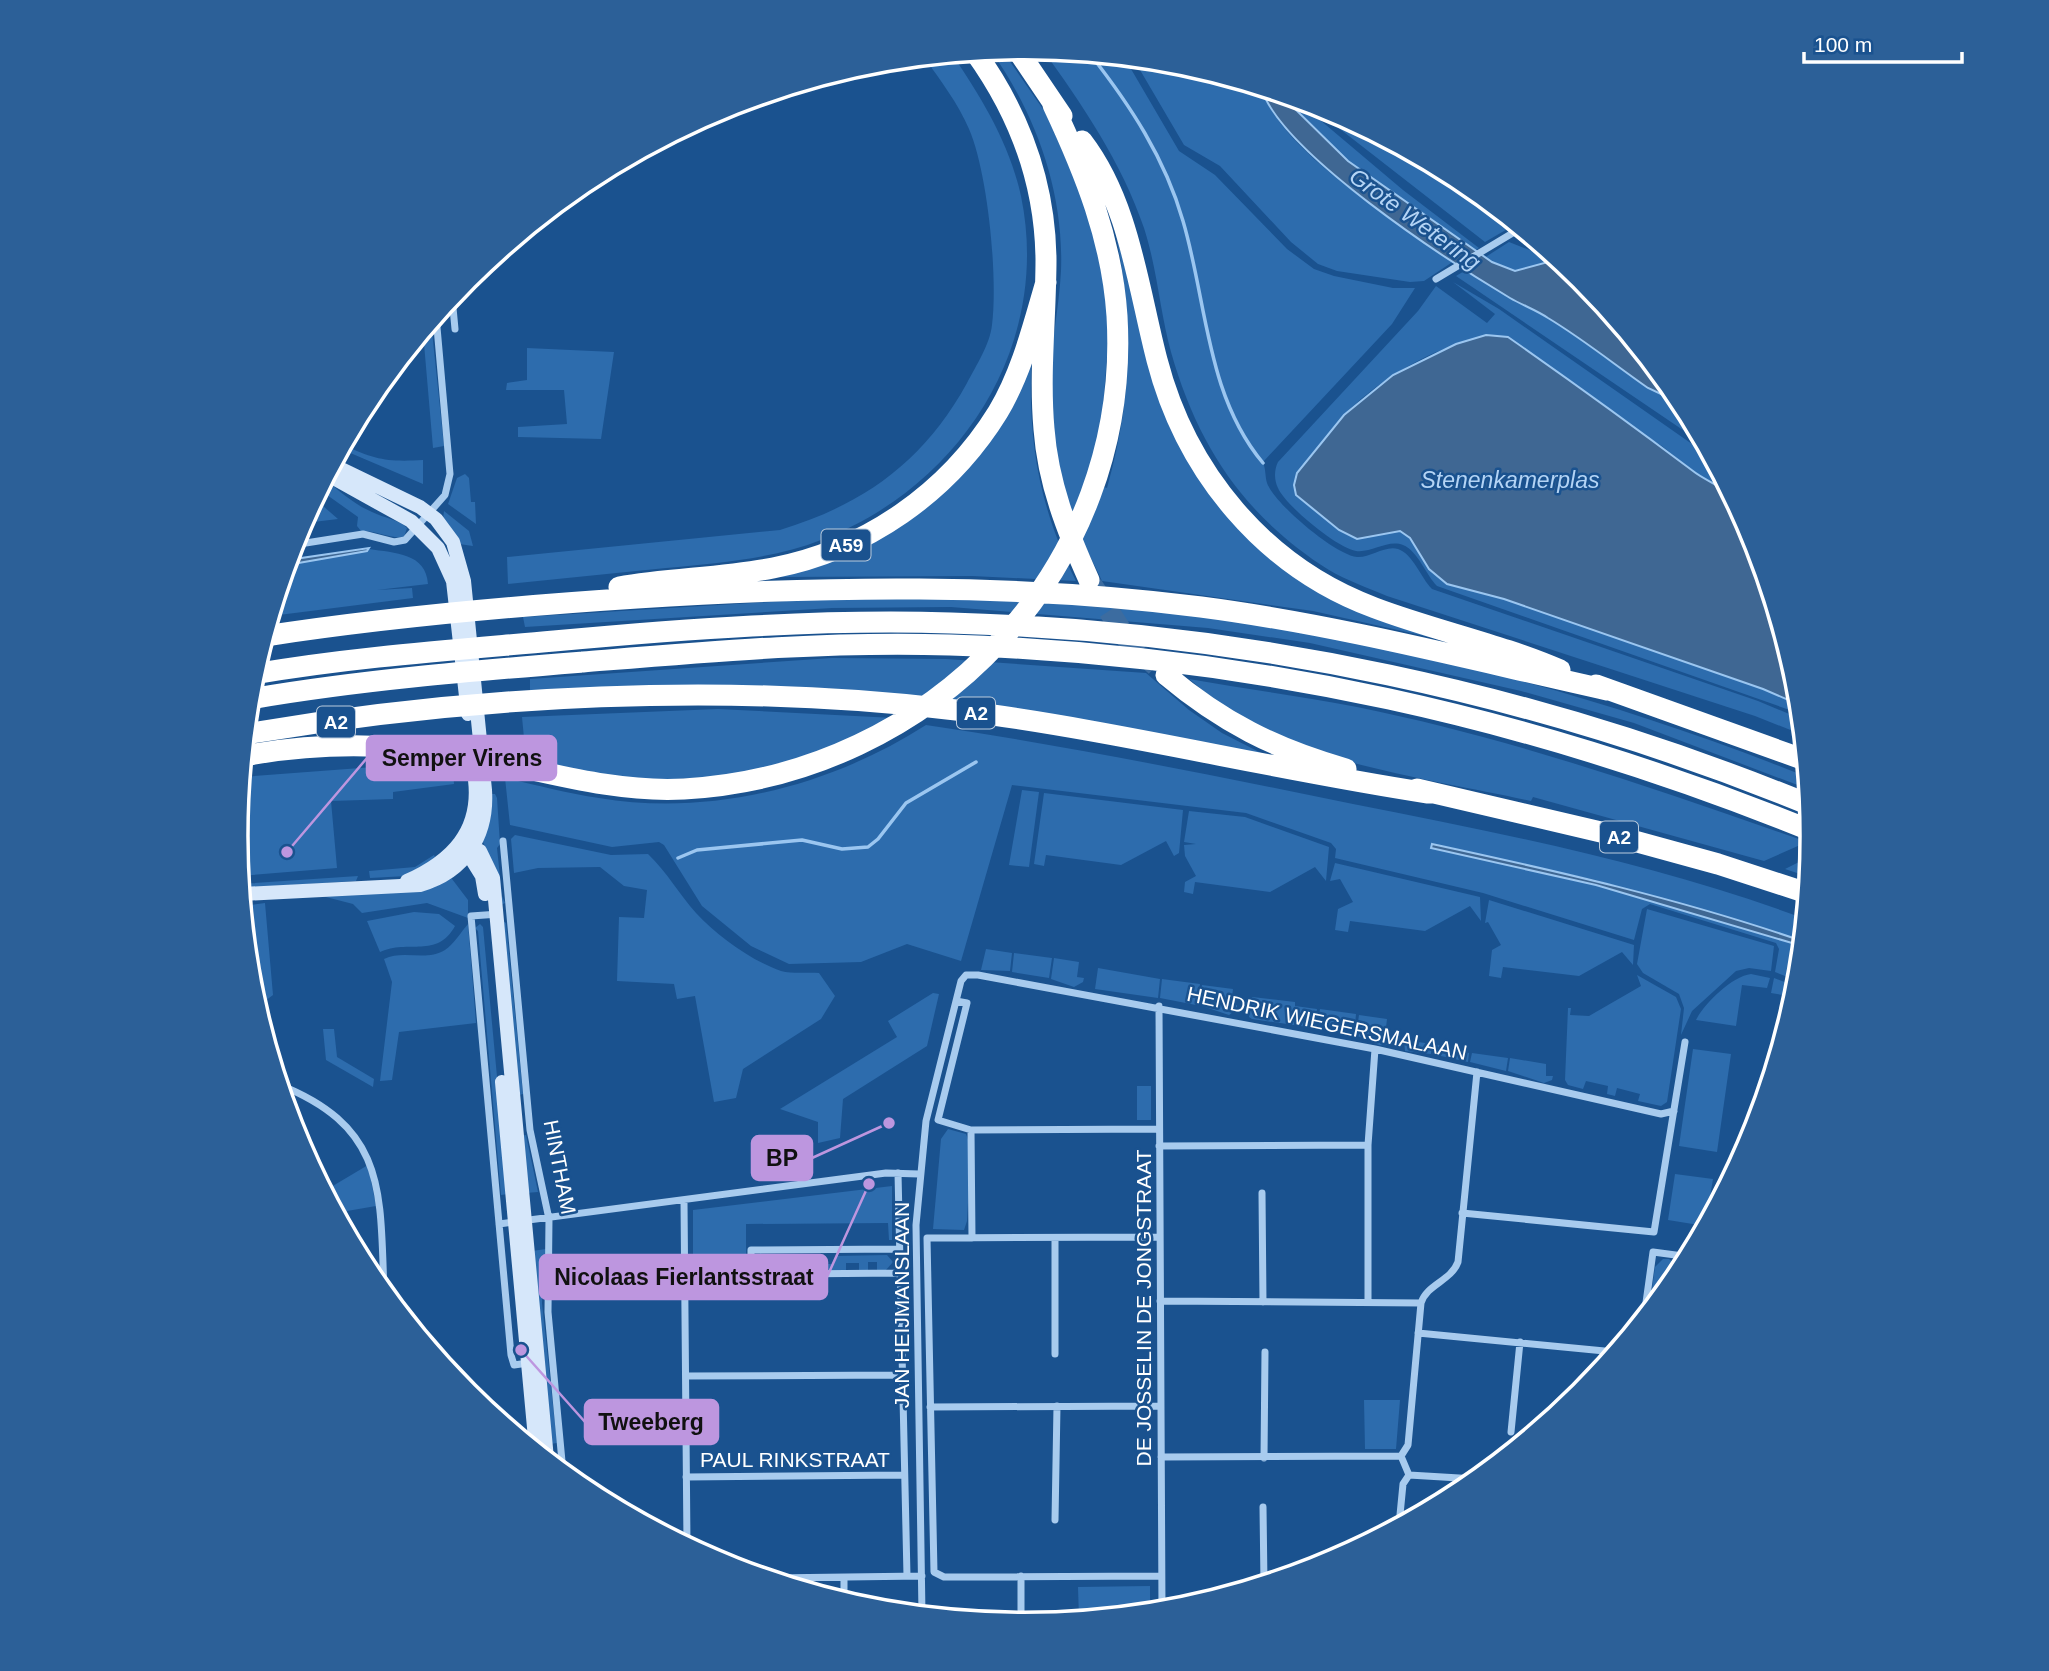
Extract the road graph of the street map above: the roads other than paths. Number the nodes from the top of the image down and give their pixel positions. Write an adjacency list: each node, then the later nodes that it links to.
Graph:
1 (1024, 60): 3 (highway)
2 (981, 61): 6 (highway, A59)
3 (1053, 105): 20 (highway); 23 (highway)
4 (1513, 233): 5 (street)
5 (1436, 279)
6 (1046, 282): 15 (highway, A59); 16 (highway, A59)
7 (453, 311): 9 (street)
8 (437, 329): 12 (street)
9 (455, 329)
10 (341, 469): 12 (main road)
11 (335, 479): 13 (main road)
12 (429, 514): 13 (street); 29 (main road)
13 (418, 527): 14 (street); 29 (main road)
14 (307, 543)
15 (1088, 588): 16 (highway); 20 (highway)
16 (509, 606): 17 (highway)
17 (275, 635)
18 (1164, 667): 21 (highway, A2); 25 (highway); 27 (highway, A2)
19 (266, 673): 26 (highway)
20 (1608, 690): 24 (highway)
21 (261, 698)
22 (255, 733): 25 (highway, A2)
23 (253, 755)
24 (1796, 757)
25 (1428, 793): 30 (highway, A2)
26 (1799, 801)
27 (1800, 826)
28 (503, 841): 32 (street, HINTHAM)
29 (468, 848): 31 (main road); 32 (main road, HINTHAM)
30 (1799, 890)
31 (251, 893)
32 (498, 914): 50 (street, HINTHAM); 51 (main road, HINTHAM); 52 (street, HINTHAM)
33 (970, 974): 34 (street, JAN HEIJMANSLAAN); 35 (street, HENDRIK WIEGERSMALAAN)
34 (956, 1001): 42 (street); 46 (street, JAN HEIJMANSLAAN)
35 (1159, 1006): 37 (street, HENDRIK WIEGERSMALAAN); 41 (street, DE JOSSELIN DE JONGSTRAAT)
36 (1685, 1042): 40 (street)
37 (1375, 1049): 38 (street, HENDRIK WIEGERSMALAAN); 43 (street)
38 (1476, 1072): 40 (street, HENDRIK WIEGERSMALAAN); 49 (street)
39 (292, 1090): 58 (street)
40 (1674, 1111): 49 (street)
41 (1159, 1129): 42 (street); 44 (street, DE JOSSELIN DE JONGSTRAAT)
42 (971, 1130): 54 (street)
43 (1368, 1145): 44 (street); 65 (street)
44 (1159, 1146): 53 (street, DE JOSSELIN DE JONGSTRAAT)
45 (898, 1173): 46 (street); 48 (street); 56 (street, JAN HEIJMANSLAAN)
46 (919, 1174): 95 (street, JAN HEIJMANSLAAN)
47 (1262, 1193): 64 (street)
48 (684, 1201): 50 (street); 60 (street)
49 (1462, 1213): 66 (street)
50 (550, 1219): 51 (street); 82 (street, HINTHAM)
51 (520, 1221): 52 (street); 72 (main road, HINTHAM); 80 (main road, HINTHAM)
52 (499, 1224): 72 (street, HINTHAM)
53 (1160, 1237): 55 (street); 63 (street, DE JOSSELIN DE JONGSTRAAT)
54 (972, 1238): 55 (street); 77 (street, JAN HEIJMANSLAAN)
55 (1055, 1238): 71 (street)
56 (899, 1249): 59 (street, JAN HEIJMANSLAAN); 61 (street)
57 (1677, 1255): 62 (street)
58 (383, 1273)
59 (900, 1273): 61 (street); 73 (street, JAN HEIJMANSLAAN)
60 (685, 1275): 61 (street); 74 (street)
61 (751, 1275)
62 (1646, 1299)
63 (1160, 1301): 64 (street); 76 (street, DE JOSSELIN DE JONGSTRAAT)
64 (1263, 1302): 65 (street)
65 (1368, 1302): 66 (street)
66 (1421, 1303): 67 (street)
67 (1418, 1333): 68 (street); 81 (street)
68 (1520, 1342): 69 (street); 78 (street)
69 (1604, 1351)
70 (1265, 1352): 84 (street)
71 (1055, 1354)
72 (521, 1364): 79 (main road, HINTHAM)
73 (902, 1375): 74 (street); 85 (street, JAN HEIJMANSLAAN)
74 (686, 1376): 87 (street)
75 (1057, 1406): 76 (street); 77 (street); 91 (street)
76 (1161, 1406): 83 (street, DE JOSSELIN DE JONGSTRAAT)
77 (930, 1407): 96 (street, JAN HEIJMANSLAAN)
78 (1511, 1432)
79 (534, 1436)
80 (545, 1446)
81 (1401, 1456): 84 (street); 86 (street)
82 (562, 1458)
83 (1161, 1458): 84 (street); 97 (street, DE JOSSELIN DE JONGSTRAAT)
84 (1264, 1458)
85 (905, 1475): 87 (street, PAUL RINKSTRAAT); 94 (street, JAN HEIJMANSLAAN)
86 (1409, 1475): 88 (street); 90 (street)
87 (686, 1477): 92 (street)
88 (1460, 1478)
89 (1263, 1507): 93 (street)
90 (1400, 1514)
91 (1055, 1520)
92 (687, 1534)
93 (1264, 1573)
94 (907, 1576): 95 (street); 99 (street)
95 (922, 1576): 102 (street, JAN HEIJMANSLAAN)
96 (1021, 1576): 97 (street); 103 (street)
97 (1161, 1576): 101 (street, DE JOSSELIN DE JONGSTRAAT)
98 (801, 1578): 99 (street)
99 (844, 1578): 100 (street)
100 (844, 1590)
101 (1161, 1599)
102 (922, 1605)
103 (1021, 1612)

